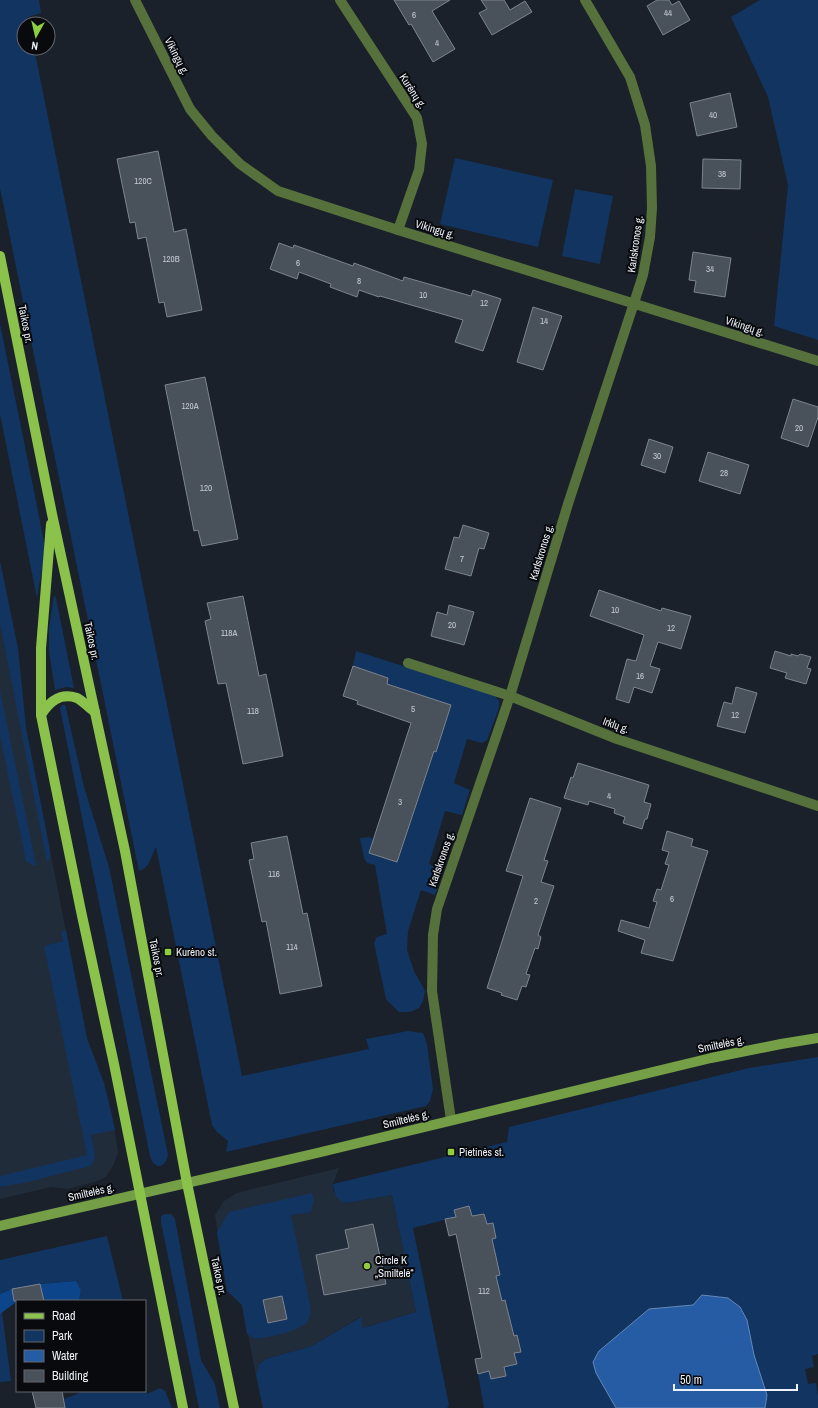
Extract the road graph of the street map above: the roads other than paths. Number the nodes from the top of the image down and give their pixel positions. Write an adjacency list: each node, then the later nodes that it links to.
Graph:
1 (135, 0): 4 (street, Vikingų g.)
2 (340, 0): 4 (street, Kurėnų g.)
3 (585, 0): 6 (street, Karlskronos g.)
4 (398, 230): 6 (street, Vikingų g.)
5 (0, 256): 8 (main road, Taikos pr.)
6 (634, 303): 7 (street, Vikingų g.); 10 (street, Karlskronos g.)
7 (818, 361)
8 (52, 514): 11 (main road, Taikos pr.); 12 (main road, Taikos pr.)
9 (408, 663): 10 (street, Irklų g.)
10 (510, 696): 13 (street, Irklų g.); 15 (street, Karlskronos g.)
11 (95, 712): 12 (main road); 16 (main road, Taikos pr.)
12 (41, 715): 17 (main road, Taikos pr.)
13 (818, 806)
14 (818, 1038): 15 (street, Smiltelės g.)
15 (451, 1120): 16 (street, Smiltelės g.)
16 (187, 1183): 17 (street, Smiltelės g.); 20 (main road, Taikos pr.)
17 (139, 1194): 18 (street, Smiltelės g.); 19 (main road, Taikos pr.)
18 (0, 1226)
19 (184, 1408)
20 (234, 1408)

